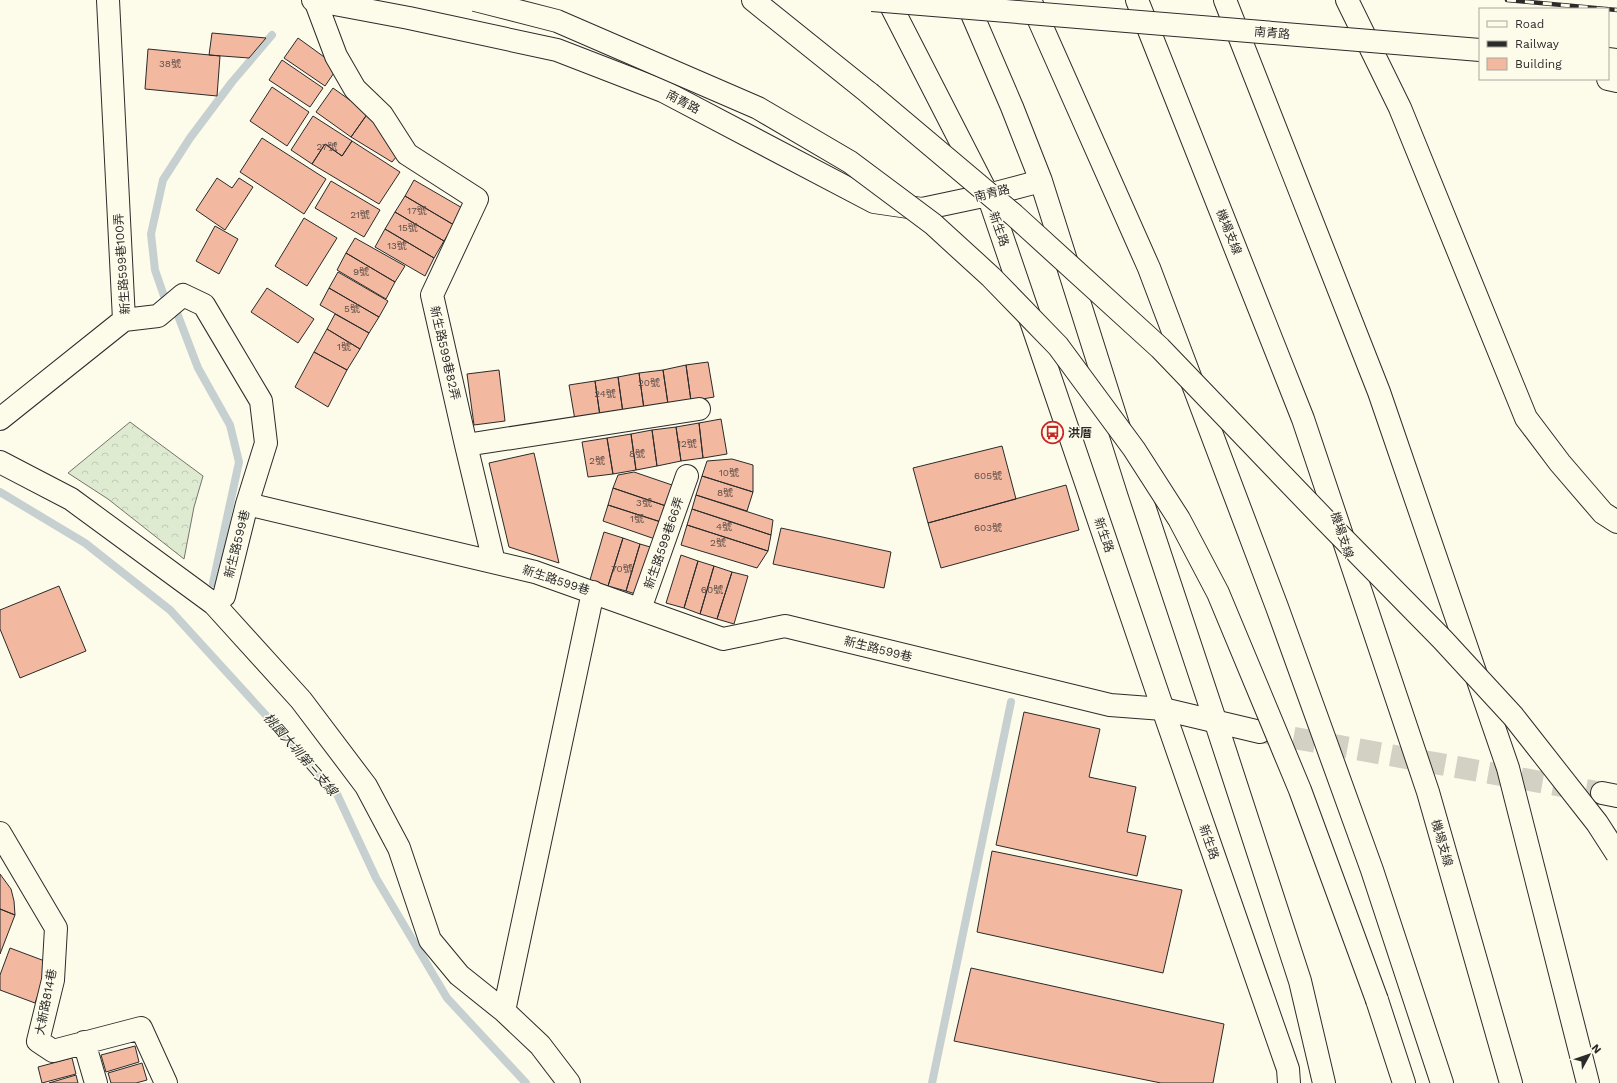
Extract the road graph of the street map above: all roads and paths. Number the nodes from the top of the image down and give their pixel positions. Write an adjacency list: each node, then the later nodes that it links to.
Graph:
1 (108, 0): 15 (main road, 新生路599巷100弄)
2 (314, 0): 14 (main road, 南青路); 18 (main road, 新生路599巷82弄)
3 (474, 0): 39 (main road, bridge)
4 (753, 0): 31 (main road, bridge)
5 (872, 0): 12 (main road, 南青路, bridge)
6 (888, 0): 14 (main road, 新生路)
7 (966, 0): 13 (main road)
8 (1030, 0): 40 (main road)
9 (1137, 0): 41 (main road, 機場支線)
10 (1225, 0): 42 (main road)
11 (1347, 0): 22 (main road)
12 (1479, 50)
13 (1041, 181): 14 (main road, 南青路); 28 (main road)
14 (988, 195): 27 (main road, 新生路)
15 (124, 320): 17 (main road); 21 (main road, 新生路599巷100弄)
16 (699, 408): 18 (main road)
17 (0, 419)
18 (466, 446): 23 (main road, 新生路599巷82弄)
19 (0, 462): 25 (main road)
20 (687, 476): 26 (main road, 新生路599巷66弄)
21 (247, 504): 23 (main road, 新生路599巷); 25 (main road, 新生路599巷)
22 (1617, 522)
23 (494, 562): 24 (main road, 新生路599巷)
24 (593, 592): 26 (main road, 新生路599巷); 32 (main road)
25 (214, 604): 32 (main road)
26 (640, 610): 27 (main road, 新生路599巷)
27 (1163, 709): 28 (main road, 新生路599巷); 37 (main road, 新生路)
28 (1216, 722): 29 (main road, 新生路599巷); 38 (main road)
29 (1260, 732)
30 (0, 833): 33 (main road, 大新路814巷)
31 (1617, 854)
32 (504, 1011): 36 (main road)
33 (84, 1042): 34 (main road); 35 (main road, 大新路814巷)
34 (96, 1083)
35 (166, 1083)
36 (569, 1083)
37 (1289, 1083)
38 (1324, 1083)
39 (1404, 1083)
40 (1442, 1083)
41 (1511, 1083)
42 (1588, 1083)

